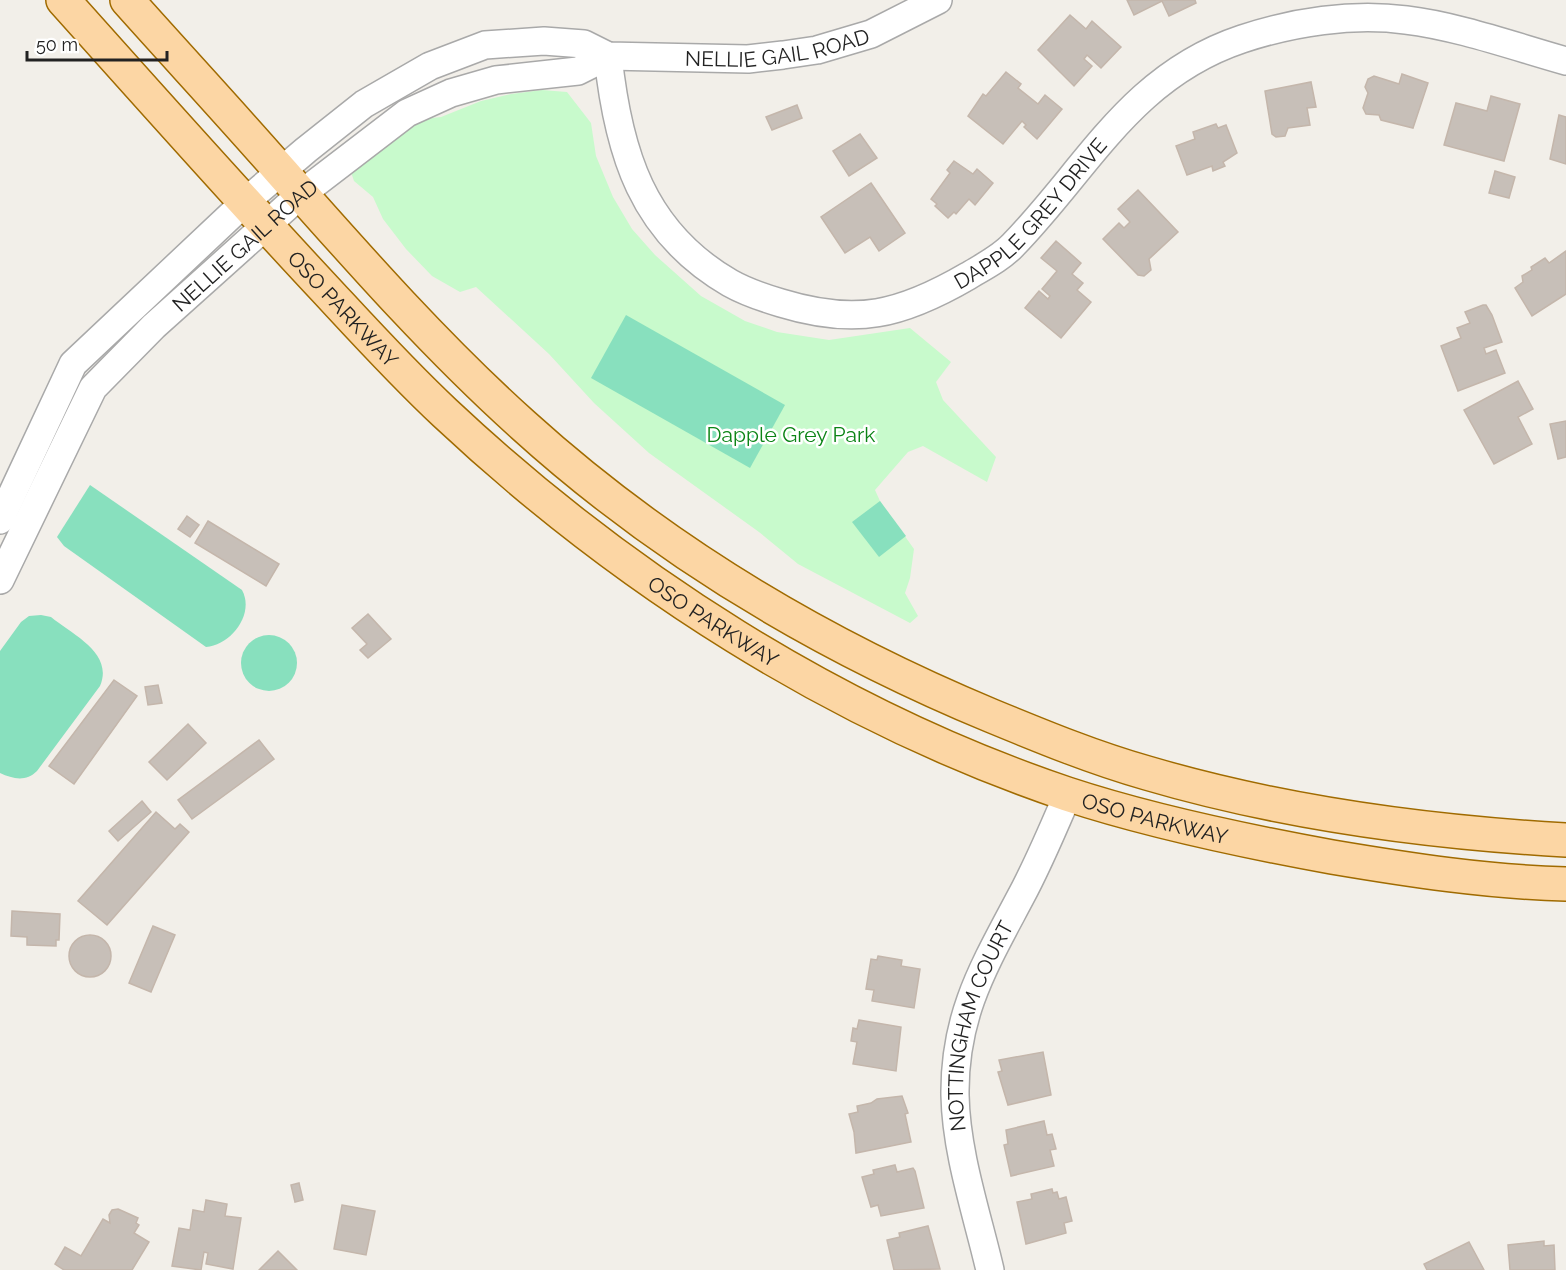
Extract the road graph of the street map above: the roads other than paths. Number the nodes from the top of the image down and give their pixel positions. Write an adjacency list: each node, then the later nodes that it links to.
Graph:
1 (63, 0): 7 (main road, OSO PARKWAY)
2 (126, 0): 6 (main road, OSO PARKWAY)
3 (938, 0): 4 (street, NELLIE GAIL ROAD)
4 (608, 56): 5 (street, DAPPLE GREY DRIVE); 6 (street, NELLIE GAIL ROAD); 6 (street, NELLIE GAIL ROAD)
5 (1566, 61)
6 (290, 183): 7 (street, NELLIE GAIL ROAD); 11 (main road, OSO PARKWAY)
7 (255, 214): 8 (street, NELLIE GAIL ROAD); 9 (street, NELLIE GAIL ROAD); 10 (main road, OSO PARKWAY)
8 (0, 520)
9 (0, 580)
10 (1068, 794): 12 (main road, OSO PARKWAY); 13 (street, NOTTINGHAM COURT)
11 (1566, 840)
12 (1566, 884)
13 (990, 1270)

